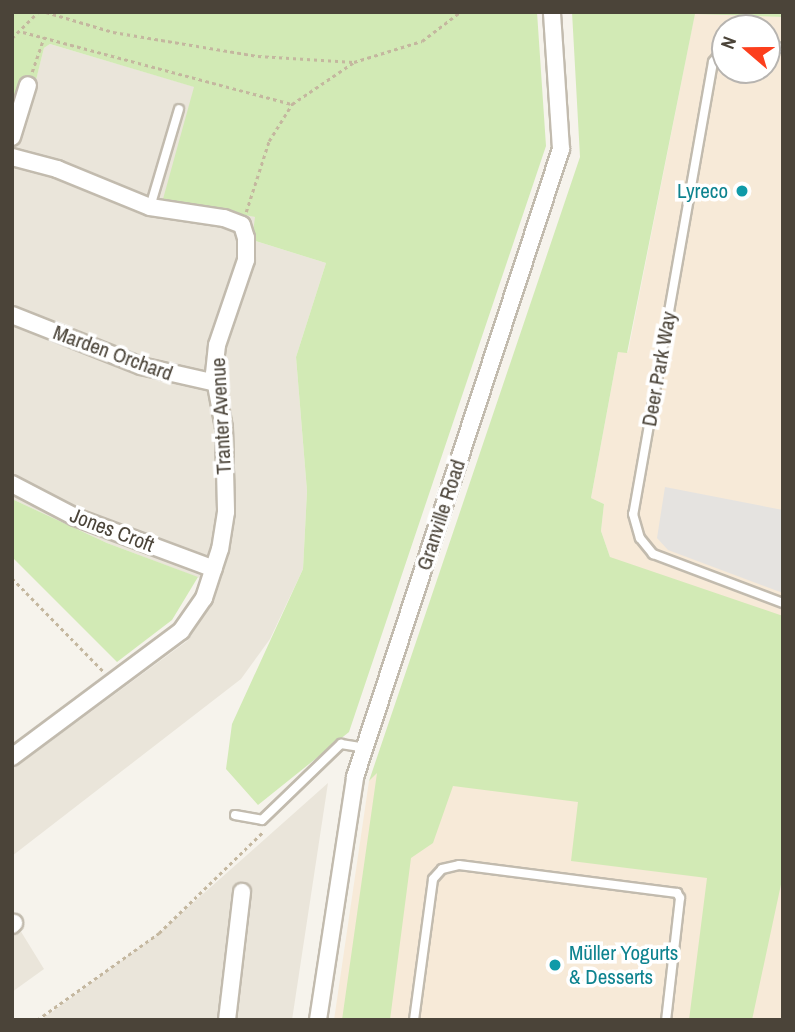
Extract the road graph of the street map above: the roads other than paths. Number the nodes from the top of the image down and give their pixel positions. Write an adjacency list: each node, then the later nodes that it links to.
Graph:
1 (552, 12): 13 (street, Granville Road)
2 (711, 73): 12 (lane, Deer Park Way)
3 (28, 85): 5 (street)
4 (179, 109): 7 (lane)
5 (12, 137)
6 (12, 157): 7 (street)
7 (150, 207): 9 (street, Tranter Avenue)
8 (12, 316): 9 (street, Marden Orchard)
9 (216, 383): 11 (street, Tranter Avenue)
10 (12, 484): 11 (street, Jones Croft)
11 (214, 569): 14 (street, Tranter Avenue)
12 (783, 603)
13 (365, 748): 15 (lane); 18 (street, Granville Road)
14 (12, 757)
15 (235, 815)
16 (242, 892): 17 (street)
17 (227, 1020)
18 (318, 1020)
19 (414, 1020): 20 (lane)
20 (666, 1020)

